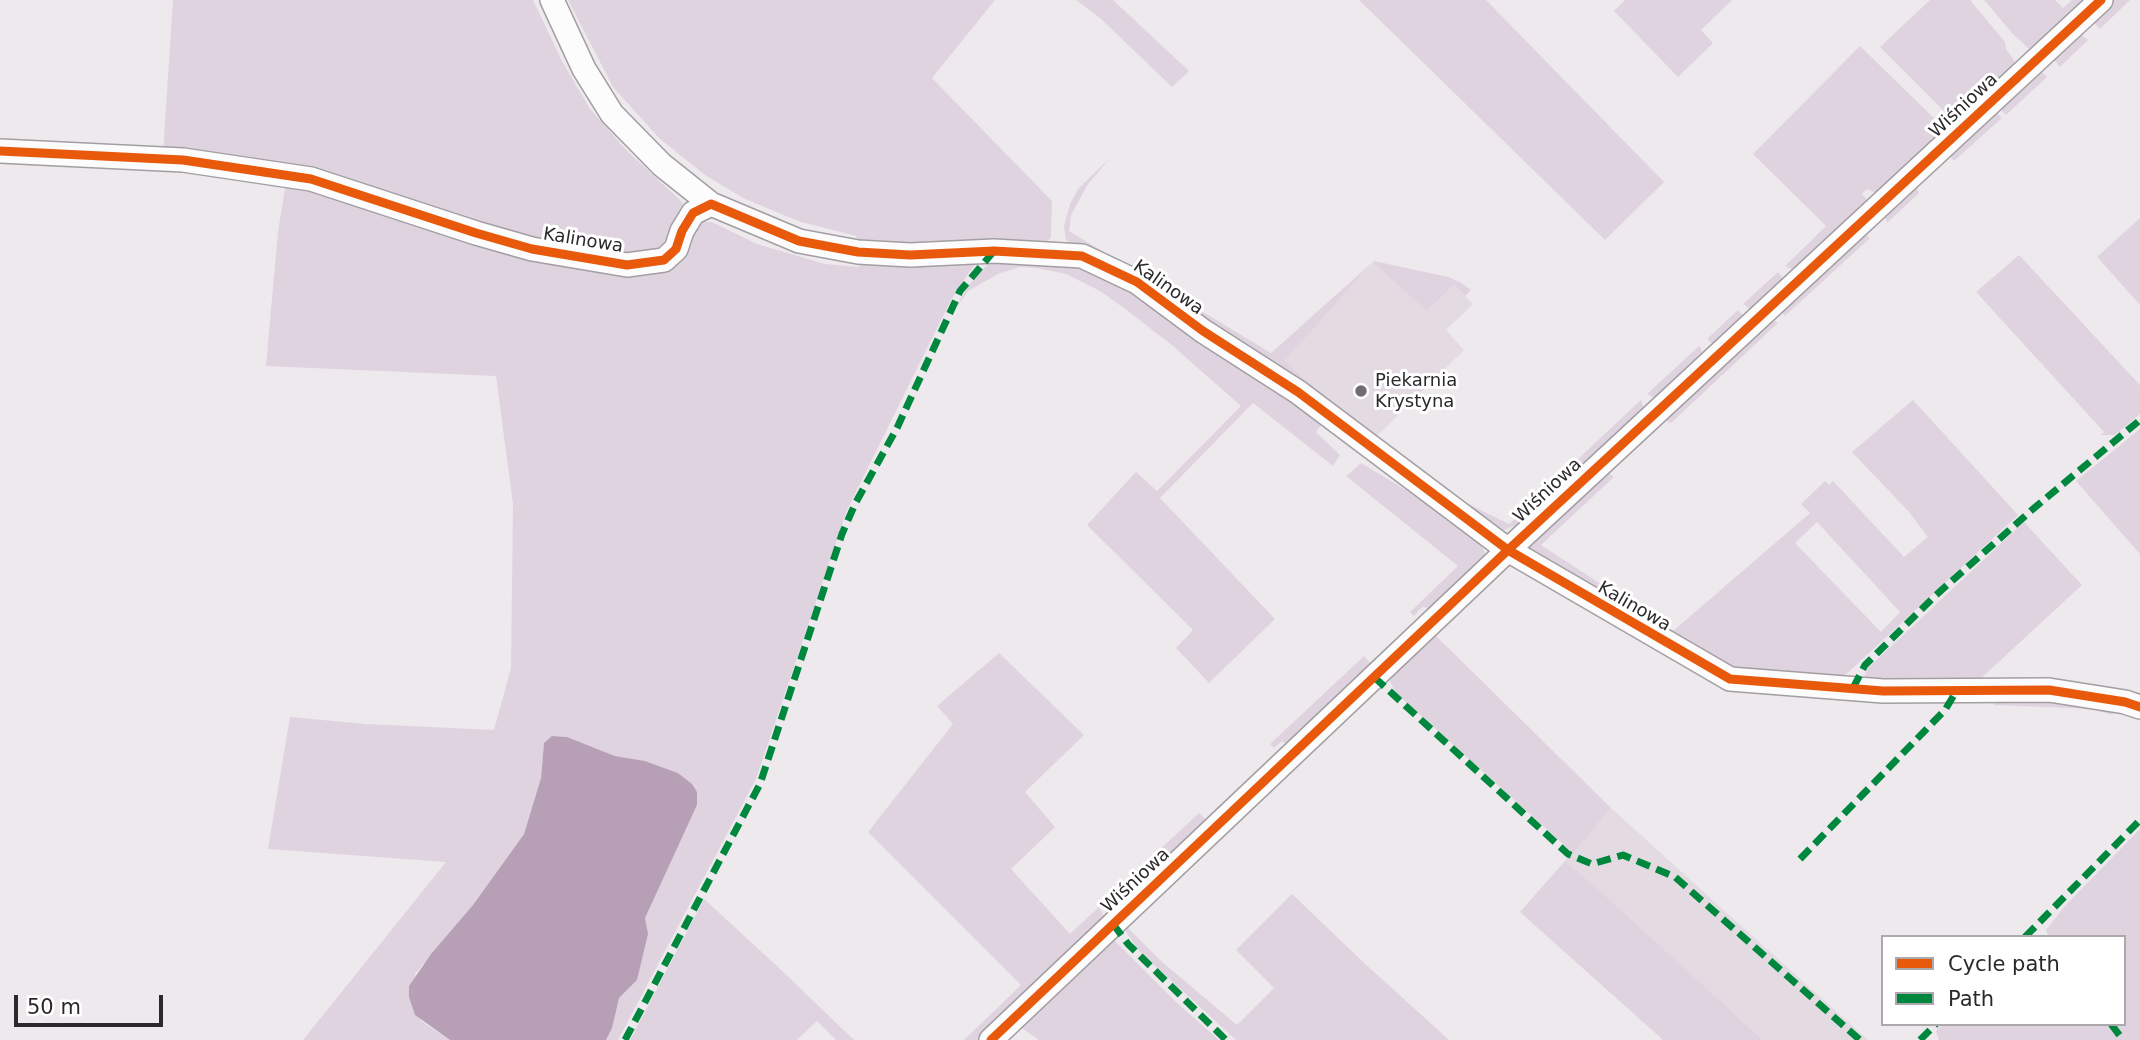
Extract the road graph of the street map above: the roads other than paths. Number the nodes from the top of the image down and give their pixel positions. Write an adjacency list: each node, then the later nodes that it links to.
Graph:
1 (552, 0): 4 (street)
2 (2101, 0): 5 (street, Wiśniowa)
3 (0, 151): 4 (street, Kalinowa)
4 (711, 204): 5 (street, Kalinowa)
5 (1508, 550): 6 (street, Kalinowa); 7 (street, Wiśniowa)
6 (2140, 707)
7 (991, 1040)

